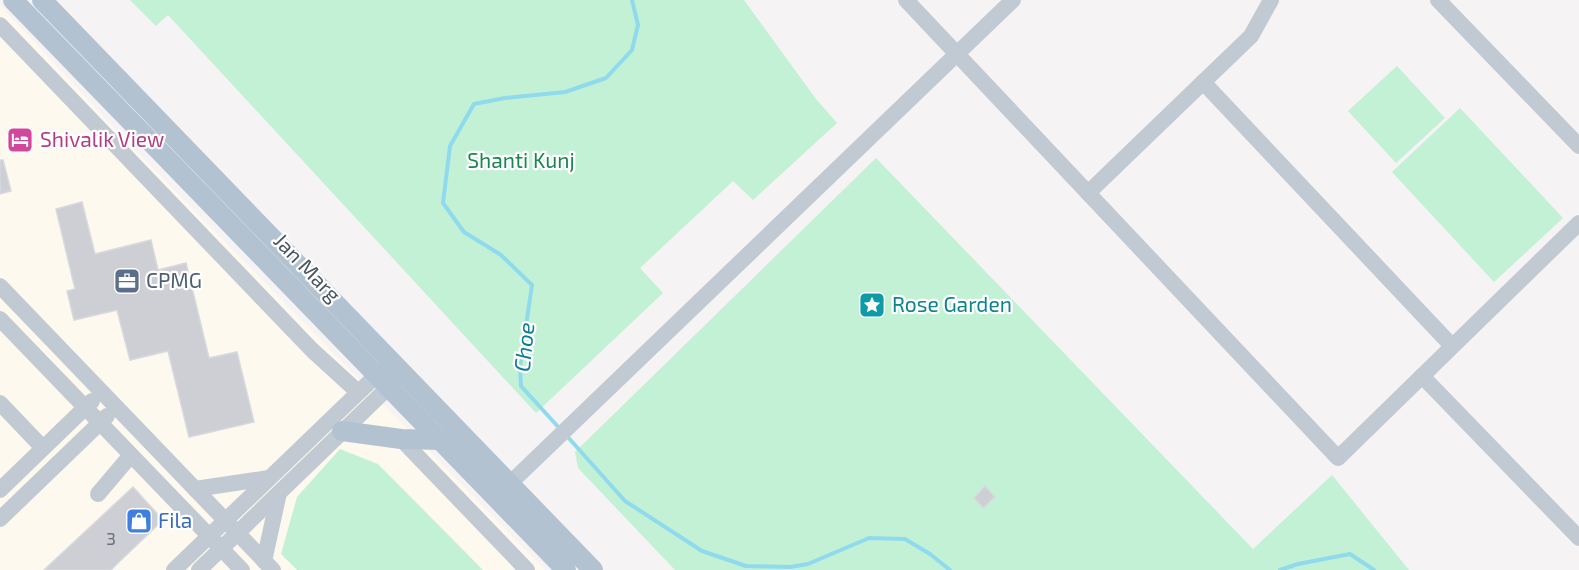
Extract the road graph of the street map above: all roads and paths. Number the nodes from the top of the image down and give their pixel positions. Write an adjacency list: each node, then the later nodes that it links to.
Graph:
1 (13, 0): 16 (main road, Jan Marg)
2 (42, 0): 16 (main road, Jan Marg)
3 (906, 0): 8 (street)
4 (1013, 0): 8 (street)
5 (1271, 0): 9 (street)
6 (1438, 0): 10 (street)
7 (0, 25): 19 (street)
8 (957, 54): 11 (street); 32 (street)
9 (1203, 82): 11 (street); 15 (street)
10 (1579, 146)
11 (1088, 193): 17 (street)
12 (1576, 233): 15 (street)
13 (0, 286): 18 (street)
14 (0, 319): 22 (street)
15 (1452, 346): 17 (street)
16 (390, 374): 19 (street); 24 (street); 26 (main road, Jan Marg); 32 (main road, Jan Marg)
17 (1422, 376): 40 (street)
18 (102, 392): 21 (street); 22 (street)
19 (358, 393): 29 (street)
20 (0, 403): 27 (street)
21 (116, 407): 23 (street); 31 (street)
22 (86, 408): 23 (street); 27 (street)
23 (100, 423): 28 (street); 35 (street)
24 (342, 431): 25 (main road); 33 (street)
25 (401, 440): 26 (main road); 47 (street)
26 (441, 440): 32 (main road, Jan Marg)
27 (44, 448): 30 (street)
28 (131, 455): 34 (street); 39 (street)
29 (269, 478): 31 (street); 37 (street)
30 (1, 488): 35 (street)
31 (195, 489): 37 (street)
32 (503, 490): 41 (main road, Jan Marg); 50 (main road, Jan Marg)
33 (279, 492): 38 (street); 43 (street)
34 (98, 494)
35 (16, 503): 36 (street)
36 (0, 519)
37 (225, 520): 38 (street); 39 (street)
38 (237, 533): 42 (street); 43 (street)
39 (209, 536): 42 (street); 44 (street)
40 (1579, 538)
41 (543, 546): 48 (main road); 49 (main road, Jan Marg)
42 (221, 549): 45 (street); 46 (street)
43 (268, 565)
44 (174, 570)
45 (199, 570)
46 (242, 570)
47 (527, 570)
48 (547, 570)
49 (566, 570)
50 (593, 570)

